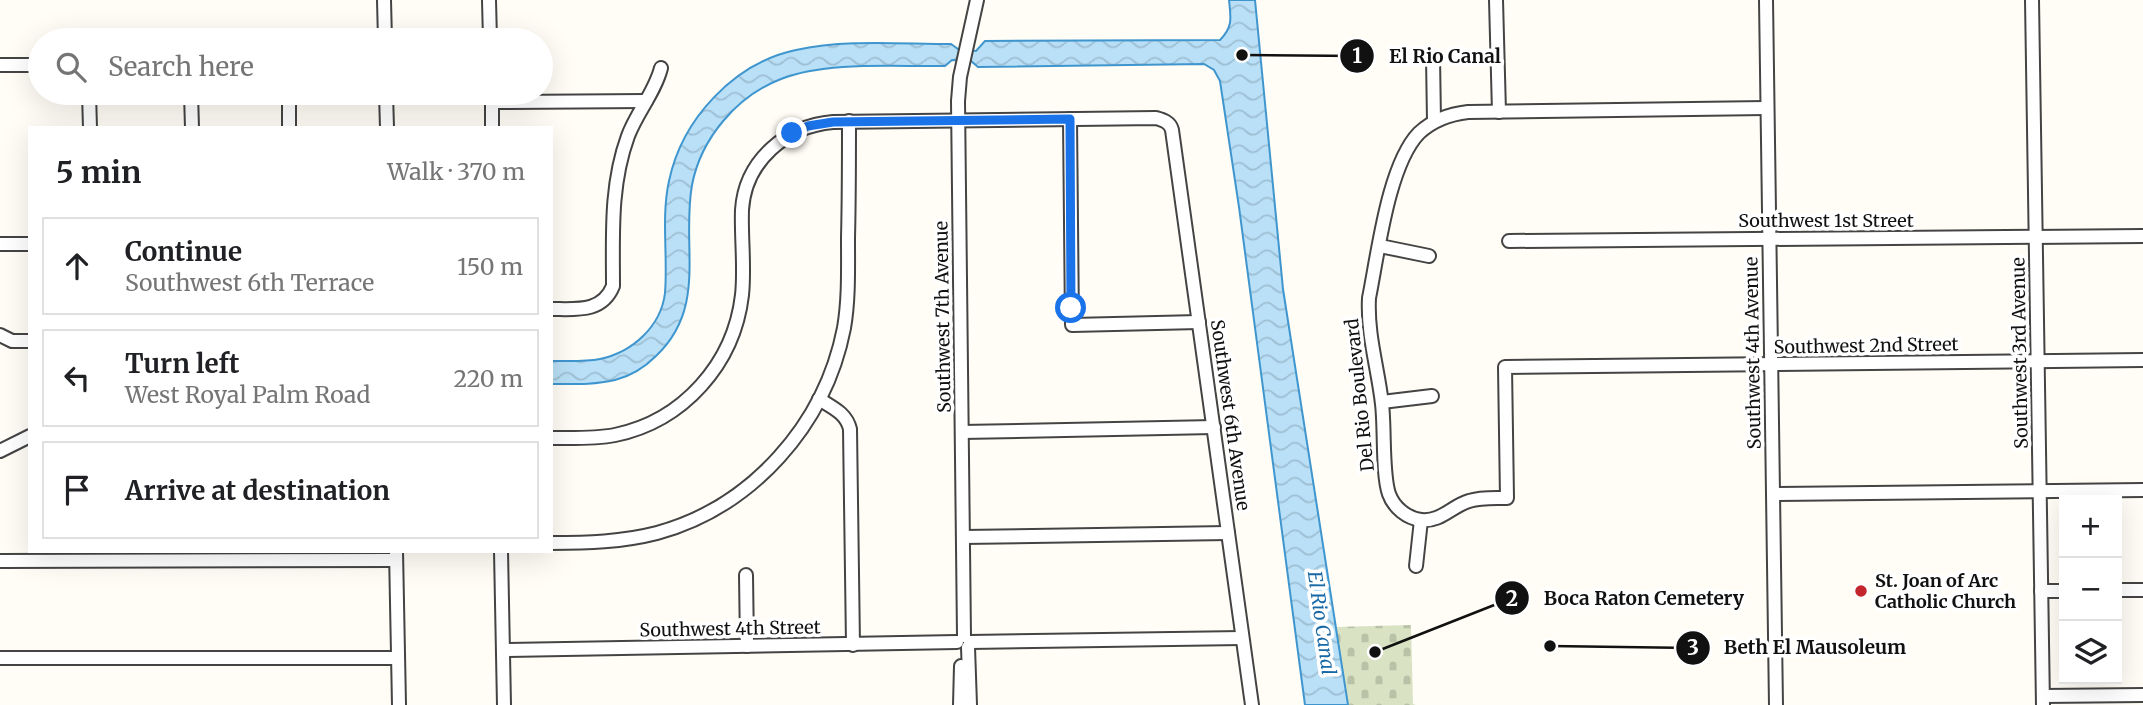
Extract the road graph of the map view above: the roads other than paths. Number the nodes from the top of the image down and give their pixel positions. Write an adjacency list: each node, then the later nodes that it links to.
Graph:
1 (384, 0): 7 (street)
2 (489, 0): 8 (street)
3 (977, 0): 23 (street, Southwest 7th Avenue)
4 (1496, 0): 21 (street)
5 (1766, 0): 20 (street, Southwest 4th Avenue)
6 (2032, 0): 32 (street, Southwest 3rd Avenue)
7 (385, 28)
8 (490, 28)
9 (1433, 57): 25 (street)
10 (0, 65): 11 (street)
11 (28, 65)
12 (661, 68): 14 (street)
13 (553, 99): 14 (street)
14 (646, 100): 39 (street)
15 (89, 105): 26 (street)
16 (191, 105): 27 (street)
17 (289, 105): 28 (street)
18 (386, 105): 29 (street)
19 (492, 105): 30 (street)
20 (1766, 108): 21 (street); 33 (street, Southwest 4th Avenue)
21 (1499, 112): 25 (street)
22 (1070, 119): 23 (street); 40 (street, Southwest 6th Avenue); 40 (street)
23 (958, 120): 24 (street); 50 (street, Southwest 7th Avenue)
24 (849, 121): 47 (street); 52 (street)
25 (1434, 121): 37 (street, Del Rio Boulevard)
26 (90, 126)
27 (192, 126)
28 (289, 126)
29 (387, 126)
30 (492, 126)
31 (2143, 236): 32 (street, Southwest 1st Street)
32 (2036, 237): 33 (street, Southwest 1st Street); 44 (street, Southwest 3rd Avenue)
33 (1768, 239): 34 (street, Southwest 1st Street); 45 (street, Southwest 4th Avenue)
34 (1509, 241)
35 (0, 244): 36 (street)
36 (28, 244)
37 (1380, 246): 38 (street); 48 (street, Del Rio Boulevard)
38 (1429, 256)
39 (553, 309)
40 (1199, 322): 49 (street, Southwest 6th Avenue)
41 (0, 335): 42 (street)
42 (28, 341)
43 (2143, 360): 44 (street, Southwest 2nd Street)
44 (2037, 361): 45 (street, Southwest 2nd Street); 55 (street, Southwest 3rd Avenue)
45 (1770, 364): 56 (street, Southwest 4th Avenue); 57 (street, Southwest 2nd Street)
46 (1432, 396): 48 (street)
47 (819, 400): 60 (street); 72 (street)
48 (1382, 402): 57 (street, Del Rio Boulevard)
49 (1214, 428): 50 (street); 58 (street, Southwest 6th Avenue)
50 (961, 432): 59 (street, Southwest 7th Avenue)
51 (28, 437): 53 (street)
52 (553, 438)
53 (0, 451)
54 (2143, 490): 55 (street)
55 (2039, 491): 56 (street); 68 (street, Southwest 3rd Avenue)
56 (1773, 495): 84 (street, Southwest 4th Avenue)
57 (1421, 520): 64 (street)
58 (1228, 533): 59 (street); 70 (street, Southwest 6th Avenue)
59 (963, 537): 71 (street, Southwest 7th Avenue)
60 (553, 544)
61 (501, 553): 74 (street)
62 (396, 556): 63 (street); 76 (street)
63 (0, 561)
64 (1416, 566)
65 (746, 575): 73 (street)
66 (2122, 590): 67 (street)
67 (2143, 590)
68 (2041, 591): 69 (street); 78 (street, Southwest 3rd Avenue)
69 (2059, 591)
70 (1242, 638): 71 (street, Southwest 4th Street); 83 (street, Southwest 6th Avenue)
71 (964, 643): 72 (street, Southwest 4th Street); 81 (street, Southwest 7th Avenue); 82 (street, Southwest 7th Avenue)
72 (853, 645): 73 (street, Southwest 4th Street)
73 (747, 646): 74 (street, Southwest 4th Street)
74 (503, 650): 80 (street)
75 (0, 658): 76 (street)
76 (398, 658): 79 (street)
77 (2143, 695): 78 (street)
78 (2043, 701)
79 (399, 705)
80 (504, 705)
81 (960, 705)
82 (970, 705)
83 (1252, 705)
84 (1776, 705)

